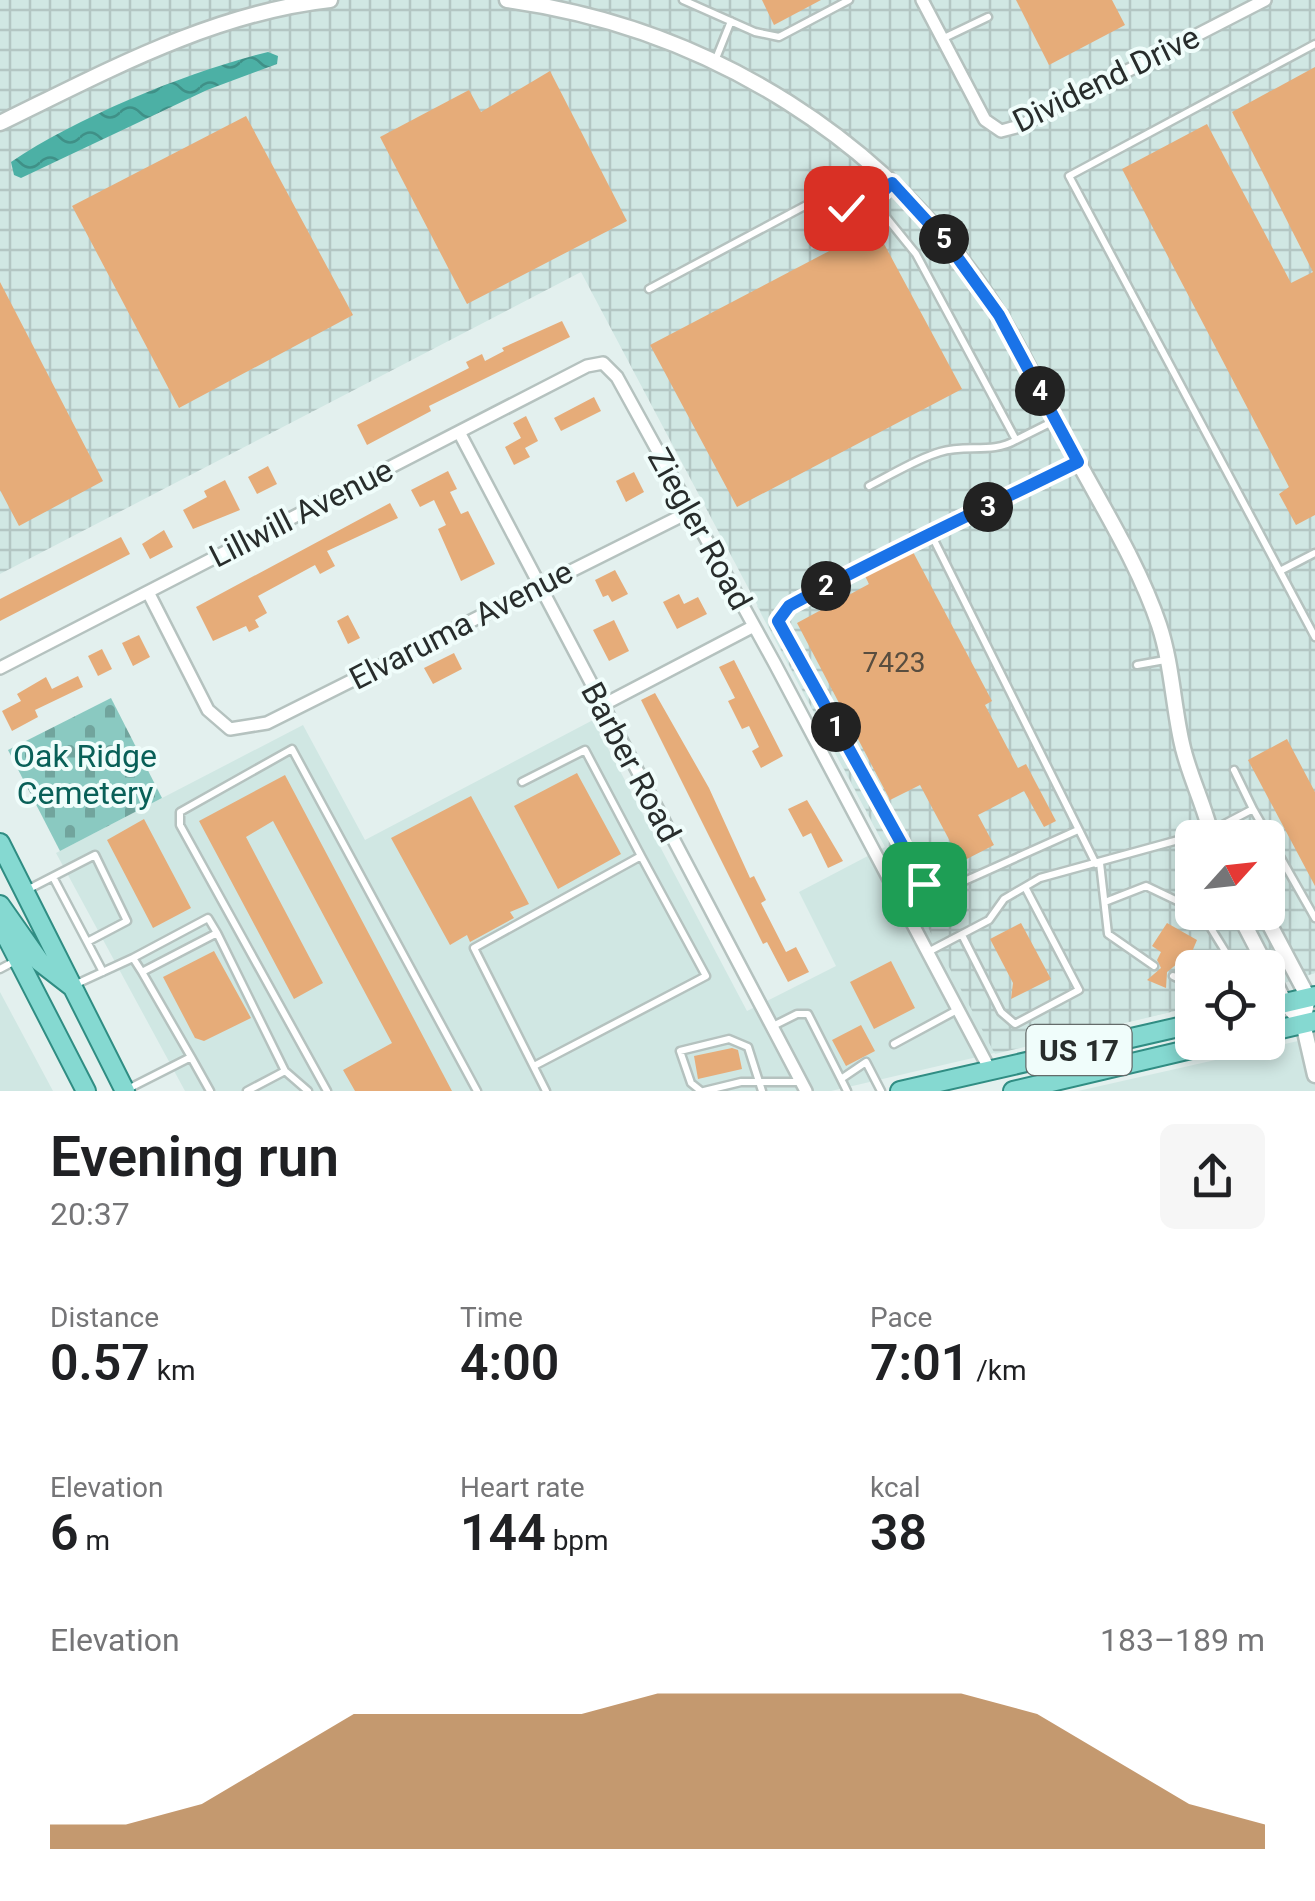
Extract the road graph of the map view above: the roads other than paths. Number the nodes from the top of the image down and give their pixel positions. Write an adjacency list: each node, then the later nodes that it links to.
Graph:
1 (330, 0): 7 (street)
2 (507, 0): 12 (street)
3 (682, 0): 9 (lane)
4 (850, 0): 9 (lane)
5 (922, 0): 10 (street)
6 (1264, 0): 10 (street, Dividend Drive)
7 (310, 1): 13 (street)
8 (988, 16): 10 (lane)
9 (731, 22): 12 (lane)
10 (942, 39)
11 (1315, 44): 26 (lane)
12 (715, 60): 14 (street)
13 (0, 124)
14 (892, 183): 15 (lane); 18 (street)
15 (873, 201): 16 (lane); 20 (lane)
16 (649, 289)
17 (604, 363): 19 (street, Lillwill Avenue); 23 (street, Ziegler Road)
18 (1056, 420): 20 (lane); 21 (street)
19 (459, 432): 27 (street, Barber Road); 28 (street, Lillwill Avenue)
20 (1016, 440): 22 (lane)
21 (1078, 462): 24 (lane); 31 (street)
22 (869, 486)
23 (689, 512): 27 (street, Elvaruma Avenue); 29 (street, Ziegler Road)
24 (932, 536): 40 (lane); 40 (lane)
25 (1315, 553): 26 (lane)
26 (1280, 571): 30 (lane)
27 (537, 586): 28 (street, Elvaruma Avenue); 34 (street, Barber Road)
28 (148, 592): 33 (street, Lillwill Avenue)
29 (754, 626): 34 (street); 57 (street, Ziegler Road)
30 (1315, 637)
31 (1167, 660): 32 (lane); 38 (street)
32 (1137, 666)
33 (0, 668)
34 (601, 706): 72 (street, Barber Road)
35 (1234, 770): 37 (lane)
36 (522, 782): 43 (lane)
37 (1252, 809): 39 (lane); 51 (lane)
38 (1207, 820)
39 (1236, 820)
40 (1078, 830): 44 (lane)
41 (0, 843): 47 (main road)
42 (1175, 845): 44 (lane)
43 (641, 856): 77 (lane); 77 (lane)
44 (1098, 864): 46 (lane); 49 (lane)
45 (54, 876): 47 (lane); 56 (lane); 56 (lane)
46 (1025, 887): 55 (lane); 55 (lane)
47 (24, 892): 66 (main road)
48 (1175, 900): 49 (lane)
49 (1105, 902): 60 (lane)
50 (0, 905): 66 (main road)
51 (1315, 918)
52 (0, 924): 59 (main road)
53 (1273, 930): 67 (street)
54 (217, 933): 58 (lane); 63 (lane); 79 (lane)
55 (962, 935): 57 (lane)
56 (89, 941): 62 (lane)
57 (926, 953): 70 (street, Ziegler Road)
58 (133, 958): 62 (lane); 63 (lane)
59 (18, 959): 61 (lane); 85 (main road)
60 (1154, 966)
61 (0, 969)
62 (104, 972): 66 (lane)
63 (142, 972): 76 (lane)
64 (1172, 976): 65 (lane)
65 (1175, 977)
66 (71, 986): 86 (main road)
67 (1311, 996): 68 (main road); 71 (street)
68 (1285, 1002)
69 (1285, 1009): 71 (street)
70 (957, 1010): 74 (lane); 78 (street, Ziegler Road)
71 (1309, 1022): 80 (street)
72 (772, 1027): 81 (lane); 83 (street, Barber Road)
73 (1175, 1028): 78 (main road, US 17)
74 (894, 1044)
75 (1175, 1053): 98 (main road, US 17)
76 (192, 1057): 86 (lane); 87 (lane)
77 (536, 1066): 92 (lane)
78 (990, 1070): 97 (main road, US 17)
79 (285, 1071): 84 (lane); 88 (lane)
80 (1315, 1075)
81 (841, 1079): 95 (lane); 96 (lane)
82 (760, 1081): 83 (lane); 93 (lane); 93 (lane); 94 (lane)
83 (803, 1086)
84 (307, 1089): 89 (lane)
85 (86, 1091)
86 (125, 1091)
87 (210, 1091)
88 (247, 1091)
89 (297, 1091)
90 (327, 1091): 91 (lane)
91 (477, 1091)
92 (546, 1091)
93 (703, 1091)
94 (762, 1091)
95 (848, 1091)
96 (881, 1091)
97 (900, 1091)
98 (1012, 1091)

